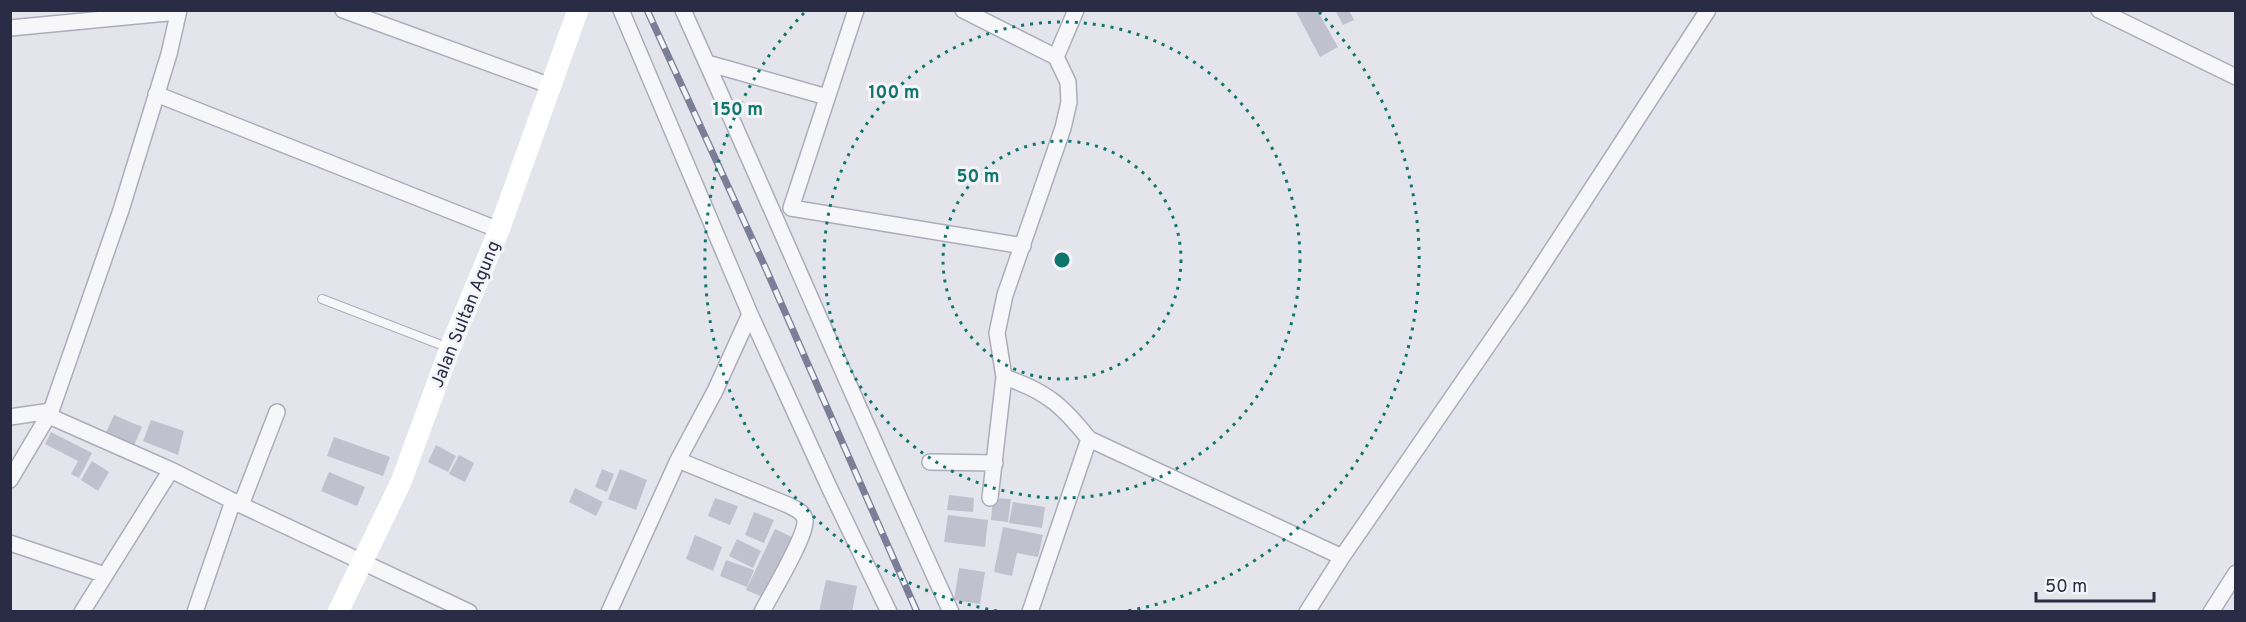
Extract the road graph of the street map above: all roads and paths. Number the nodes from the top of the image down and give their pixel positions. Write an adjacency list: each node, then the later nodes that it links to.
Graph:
1 (343, 10): 15 (street)
2 (579, 10): 15 (street, Jalan Sultan Agung)
3 (621, 10): 23 (street)
4 (683, 10): 13 (street)
5 (856, 10): 17 (street)
6 (963, 10): 12 (street)
7 (1076, 10): 12 (street)
8 (1708, 10): 38 (street)
9 (2099, 10): 14 (street)
10 (178, 11): 11 (street); 16 (street)
11 (10, 28)
12 (1056, 57): 21 (street)
13 (707, 63): 17 (street); 20 (street)
14 (2235, 77)
15 (551, 86): 19 (street, Jalan Sultan Agung)
16 (156, 94): 19 (street); 27 (street)
17 (827, 97): 18 (street)
18 (791, 208): 20 (street); 21 (street)
19 (499, 231): 24 (street, Jalan Sultan Agung)
20 (782, 231): 49 (street)
21 (1023, 246): 25 (street)
22 (322, 299): 24 (lane)
23 (750, 314): 30 (street); 48 (street)
24 (450, 348): 39 (street, Jalan Sultan Agung)
25 (1004, 377): 29 (street); 32 (street)
26 (278, 412): 36 (street)
27 (50, 414): 28 (street); 33 (street); 34 (street)
28 (10, 417)
29 (1089, 439): 38 (street); 50 (street)
30 (678, 459): 46 (street); 47 (street)
31 (930, 462): 32 (street)
32 (994, 463): 35 (street)
33 (171, 470): 36 (street); 41 (street)
34 (10, 480)
35 (990, 498)
36 (237, 503): 39 (street); 43 (street)
37 (10, 543): 41 (street)
38 (1342, 557): 51 (street)
39 (362, 560): 44 (street, Jalan Sultan Agung); 45 (street)
40 (2235, 573): 52 (street)
41 (105, 575): 42 (street)
42 (82, 612)
43 (195, 612)
44 (338, 612)
45 (469, 612)
46 (609, 612)
47 (762, 612)
48 (889, 612)
49 (951, 612)
50 (1030, 612)
51 (1307, 612)
52 (2211, 612)

